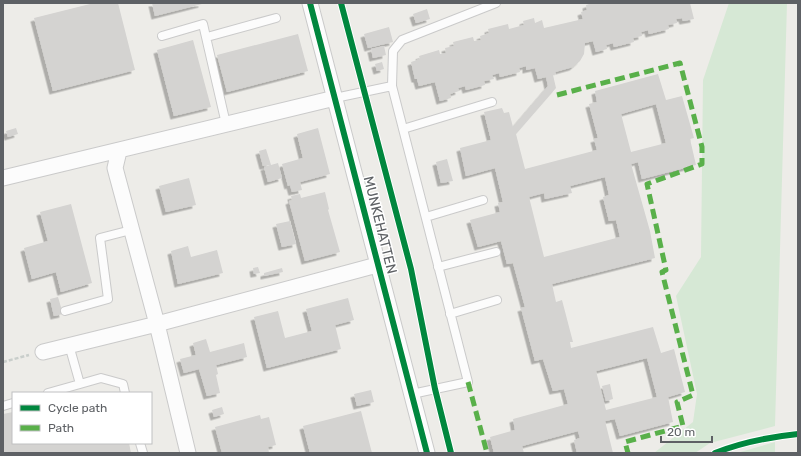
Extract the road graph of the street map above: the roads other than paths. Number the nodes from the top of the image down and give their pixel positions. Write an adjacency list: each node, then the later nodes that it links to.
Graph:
1 (310, 3): 7 (street, MUNKEHATTEN)
2 (496, 3): 6 (lane)
3 (276, 18): 5 (lane)
4 (162, 36): 5 (lane)
5 (207, 38): 9 (lane)
6 (392, 86): 7 (lane); 10 (lane)
7 (335, 98): 9 (street); 17 (street, MUNKEHATTEN)
8 (492, 102): 10 (lane)
9 (226, 124): 11 (street)
10 (403, 129): 14 (lane)
11 (119, 151): 12 (street); 15 (street)
12 (3, 178)
13 (483, 200): 14 (lane)
14 (426, 218): 18 (lane)
15 (131, 230): 20 (lane); 22 (street)
16 (496, 252): 18 (lane)
17 (377, 265): 22 (street, MUNKEHATTEN); 28 (street, MUNKEHATTEN)
18 (438, 267): 21 (lane)
19 (497, 300): 21 (lane)
20 (66, 311)
21 (450, 314): 28 (lane)
22 (157, 324): 23 (street, MUNKEHATTEN); 29 (street)
23 (69, 345): 24 (street, MUNKEHATTEN); 25 (lane)
24 (43, 352)
25 (80, 384): 26 (lane); 27 (lane)
26 (52, 392)
27 (125, 392)
28 (412, 394): 30 (street, MUNKEHATTEN)
29 (188, 453)
30 (427, 453)

